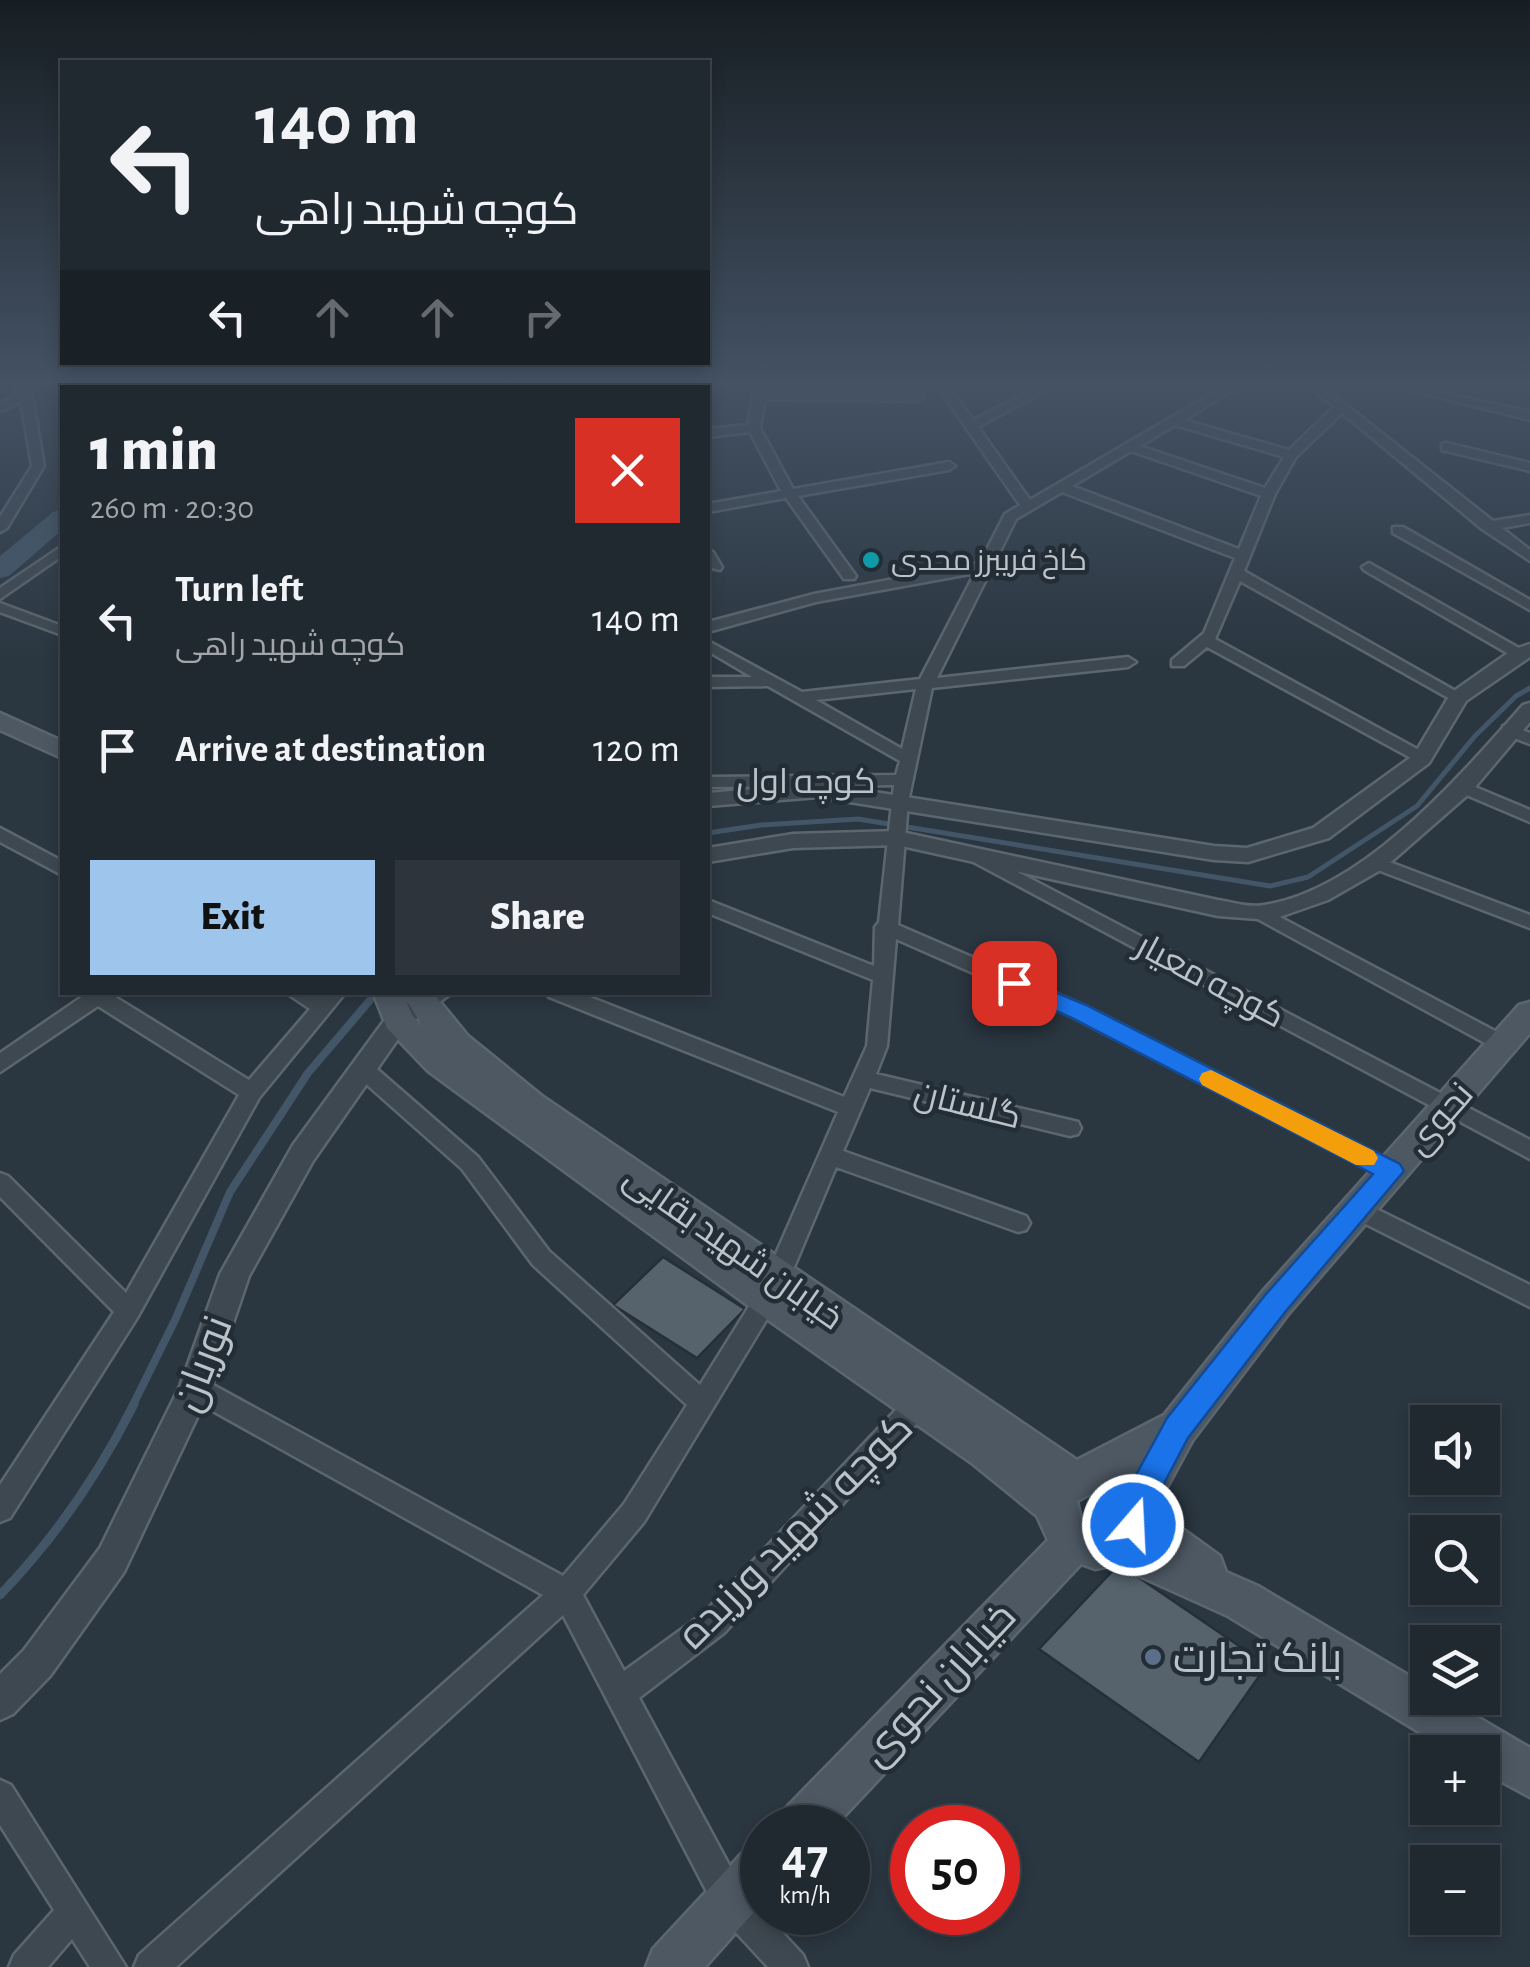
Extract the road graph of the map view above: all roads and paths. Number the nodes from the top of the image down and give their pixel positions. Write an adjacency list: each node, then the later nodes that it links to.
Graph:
1 (31, 478): 16 (street)
2 (780, 478): 10 (street)
3 (882, 478): 10 (street)
4 (1006, 478): 12 (street)
5 (1077, 478): 9 (street)
6 (1221, 478): 11 (street)
7 (1277, 478): 11 (street)
8 (1428, 478): 15 (street)
9 (1062, 487): 12 (street); 19 (street)
10 (789, 494): 13 (street); 24 (street)
11 (1268, 494): 19 (street)
12 (1026, 506): 21 (street)
13 (710, 508)
14 (1530, 519): 15 (street)
15 (1487, 526): 20 (street)
16 (0, 528)
17 (1398, 530): 26 (street)
18 (60, 551): 25 (street)
19 (1242, 556): 23 (street)
20 (1530, 557)
21 (986, 566): 28 (street); 37 (street)
22 (1369, 567): 32 (street)
23 (1236, 573): 30 (street); 38 (street)
24 (849, 576)
25 (0, 596)
26 (1530, 606)
27 (0, 607): 29 (street)
28 (710, 626)
29 (60, 631)
30 (1206, 640): 34 (street); 46 (street)
31 (710, 647): 35 (street)
32 (1525, 652): 38 (street)
33 (1128, 662): 37 (street)
34 (1178, 663)
35 (771, 681): 36 (street); 39 (street)
36 (710, 682)
37 (925, 684): 39 (street); 45 (street)
38 (1458, 696): 46 (street)
39 (799, 697): 45 (street)
40 (1530, 709): 42 (street)
41 (0, 720): 44 (main road)
42 (1520, 735): 49 (street)
43 (0, 741): 47 (main road)
44 (60, 750)
45 (908, 759): 50 (street)
46 (1422, 759): 50 (street)
47 (60, 771)
48 (710, 782): 50 (street, کوچه اول)
49 (1463, 788): 52 (street); 57 (street)
50 (902, 791): 51 (street); 54 (street)
51 (710, 800)
52 (1530, 816)
53 (0, 834): 58 (street)
54 (897, 836): 55 (street); 56 (street); 62 (street)
55 (972, 854): 60 (street); 75 (street, کوچه معیار)
56 (710, 855)
57 (1376, 863): 60 (street); 61 (street)
58 (60, 868)
59 (710, 907): 63 (street)
60 (1263, 914): 70 (street)
61 (1530, 922)
62 (885, 927): 63 (street); 80 (street)
63 (882, 976): 73 (street)
64 (99, 995): 71 (street)
65 (103, 995): 74 (street)
66 (564, 995): 76 (street)
67 (330, 1000): 74 (street)
68 (413, 1001): 72 (street, نوریان); 84 (main road, خیابان شهید بقایی)
69 (1530, 1013): 70 (main road, نحوی)
70 (1503, 1044): 75 (main road, نحوی)
71 (3, 1057)
72 (363, 1069): 87 (street, نوریان); 89 (street)
73 (865, 1078): 76 (street); 77 (street, گلستان)
74 (251, 1092): 86 (street)
75 (1450, 1105): 78 (street, کوچه معیار); 80 (main road, نحوی)
76 (851, 1109): 79 (street)
77 (1070, 1128)
78 (1530, 1150)
79 (830, 1156): 83 (street); 84 (street)
80 (1391, 1171): 82 (main road, نحوی)
81 (0, 1182): 86 (street)
82 (1358, 1209): 85 (street); 91 (main road, نحوی)
83 (1018, 1223)
84 (772, 1289): 88 (main road, خیابان شهید بقایی); 89 (street); 91 (main road, خیابان شهید بقایی)
85 (1530, 1297)
86 (128, 1311): 90 (street)
87 (195, 1388): 92 (street); 94 (street, نوریان)
88 (919, 1402): 91 (main road, خیابان شهید بقایی); 93 (street, کوچه شهید ورزیده)
89 (702, 1403): 92 (street)
90 (0, 1510)
91 (1096, 1510): 95 (main road); 97 (main road, خیابان نحوی)
92 (566, 1593): 93 (street); 104 (street)
93 (620, 1692): 98 (street)
94 (0, 1701)
95 (1530, 1774)
96 (0, 1796): 100 (street)
97 (821, 1805)
98 (740, 1875)
99 (740, 1891): 105 (main road)
100 (74, 1912): 102 (street); 103 (street)
101 (774, 1935): 106 (street)
102 (26, 1967)
103 (109, 1967)
104 (151, 1967)
105 (671, 1967)
106 (791, 1967)

